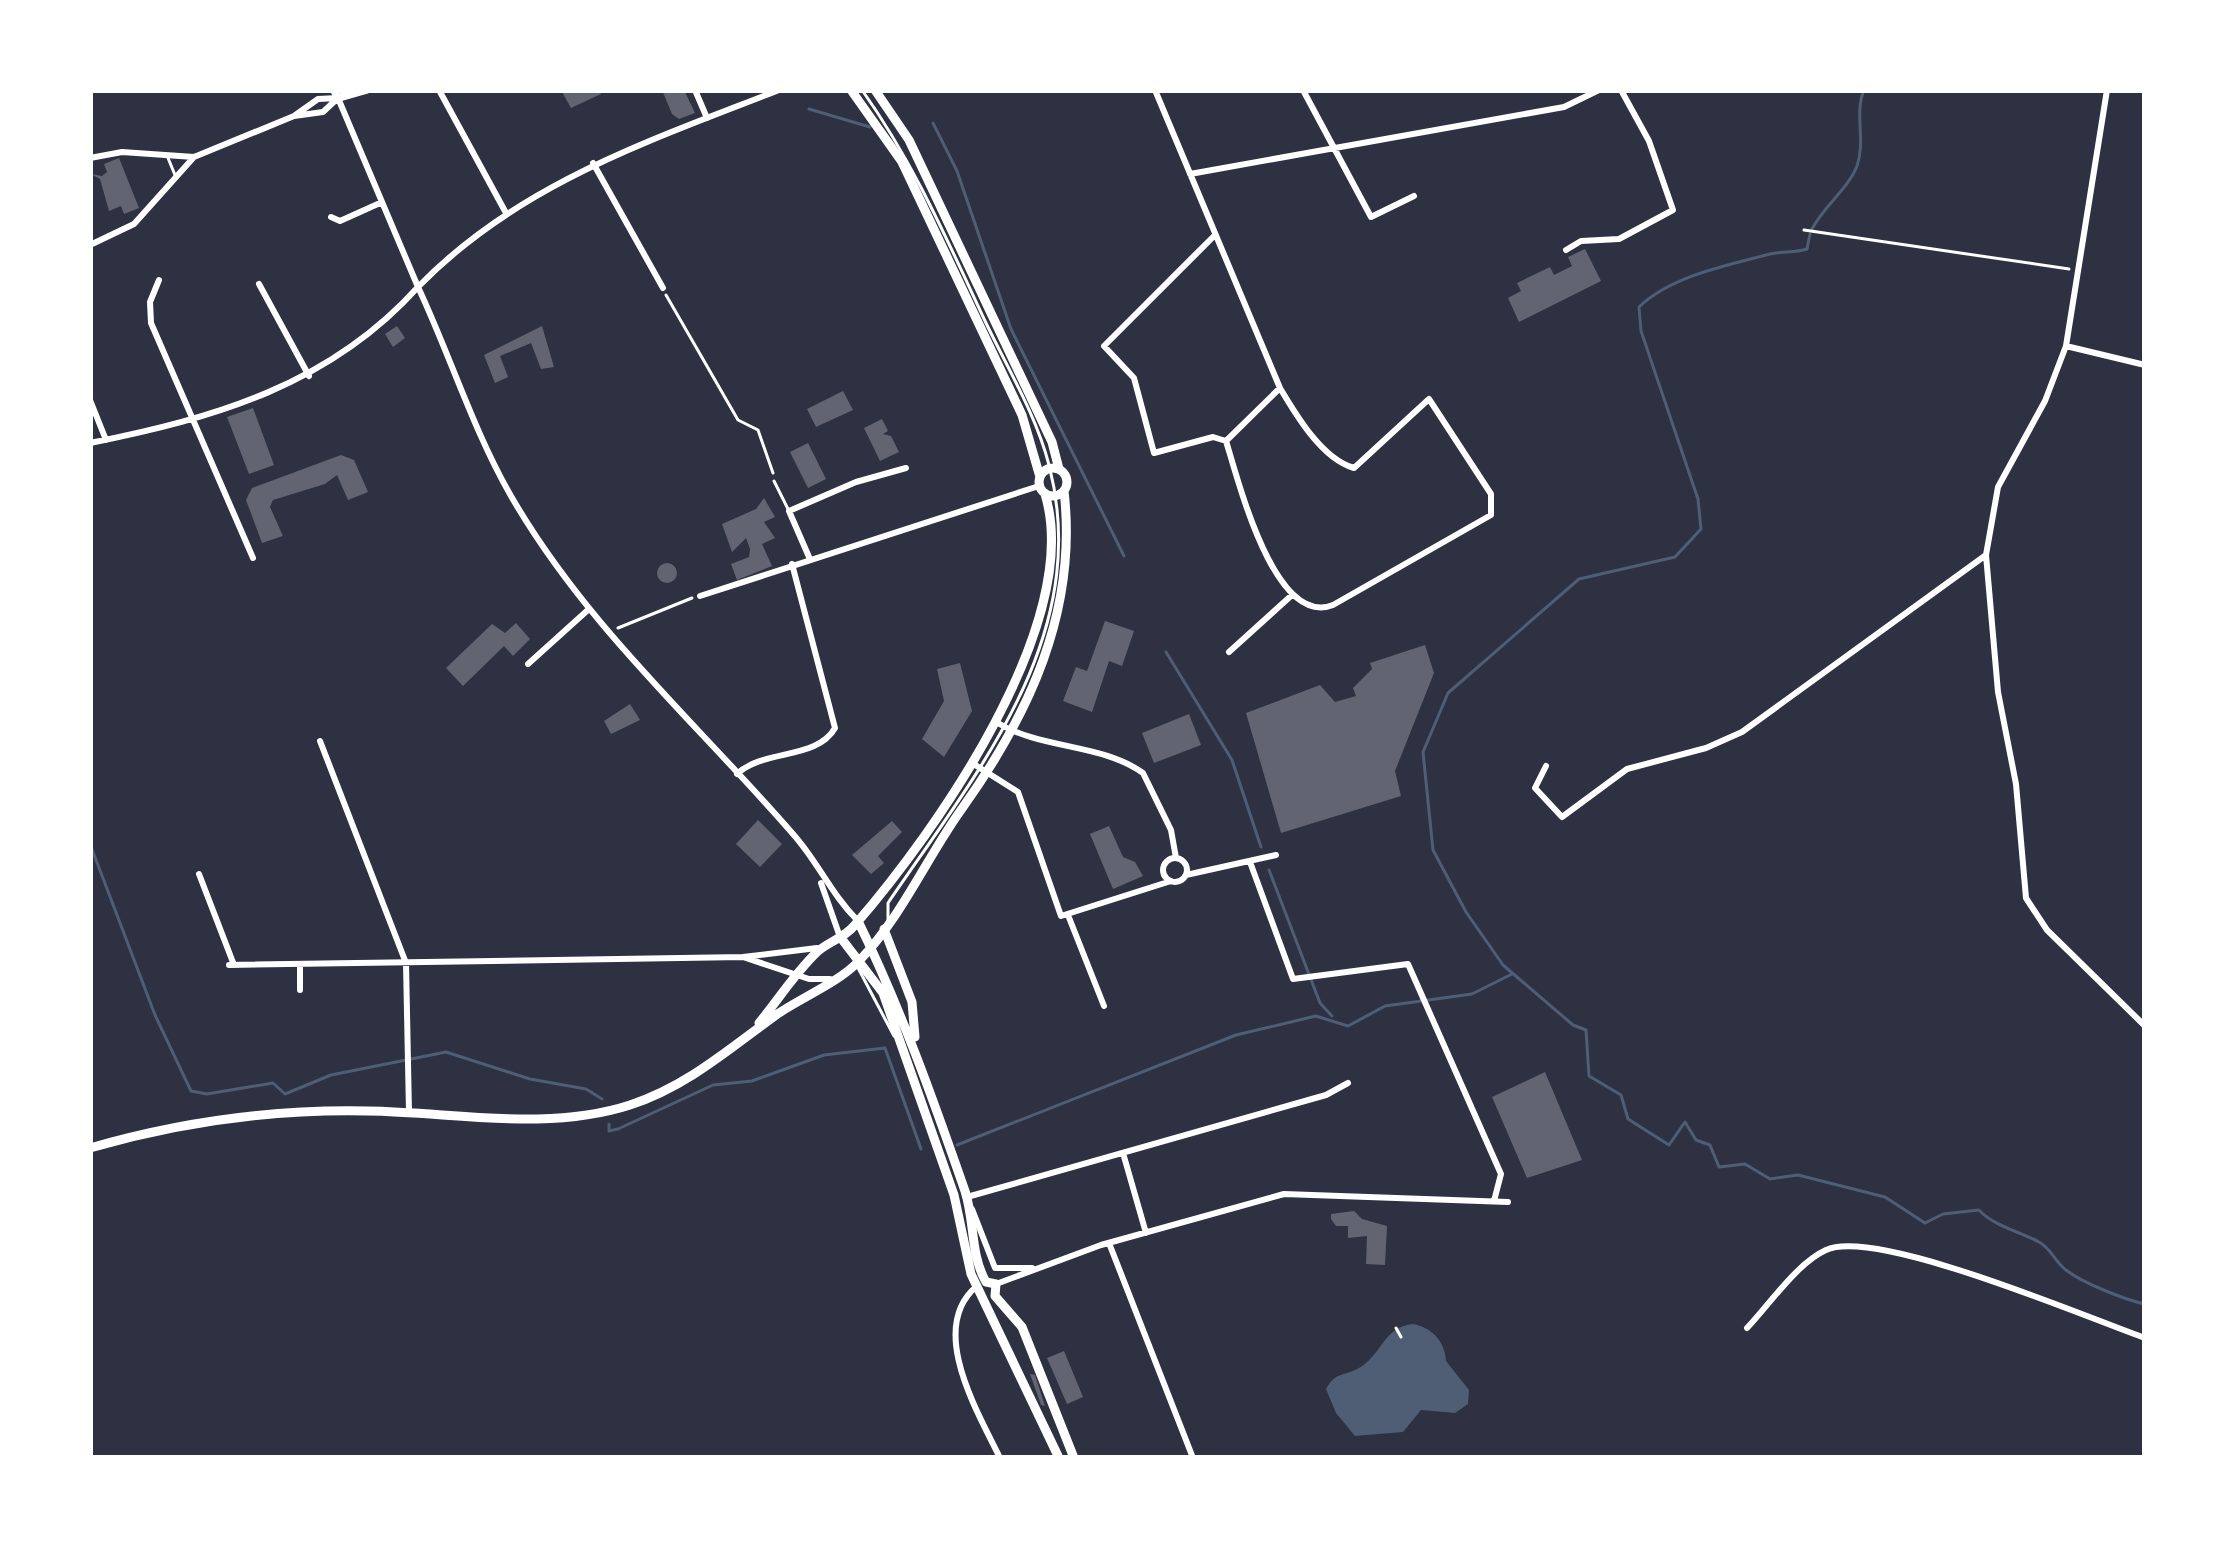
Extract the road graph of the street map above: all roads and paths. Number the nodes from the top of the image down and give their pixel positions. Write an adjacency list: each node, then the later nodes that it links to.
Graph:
1 (366, 90): 13 (main road)
2 (439, 90): 25 (street)
3 (695, 90): 15 (street)
4 (779, 90): 15 (street)
5 (851, 90): 50 (main road)
6 (862, 90): 48 (lane)
7 (874, 90): 48 (main road)
8 (1155, 90): 21 (street)
9 (1303, 90): 16 (street)
10 (1599, 90): 16 (street)
11 (1621, 90): 30 (street)
12 (2107, 90): 38 (street)
13 (336, 94): 14 (street); 14 (street); 24 (street)
14 (294, 116): 18 (street)
15 (707, 118): 20 (street)
16 (1337, 146): 21 (street); 23 (street)
17 (165, 157): 18 (street); 19 (street); 22 (lane)
18 (194, 157): 22 (street)
19 (90, 158)
20 (593, 163): 25 (street); 35 (street)
21 (1190, 174): 28 (street)
22 (175, 176): 29 (street)
23 (1414, 196)
24 (380, 203): 26 (street); 34 (street)
25 (506, 213): 34 (street)
26 (331, 217)
27 (1804, 230): 31 (path)
28 (1215, 236): 41 (street); 45 (street)
29 (90, 245)
30 (1567, 250)
31 (2069, 269)
32 (159, 280): 37 (street)
33 (260, 284): 40 (street)
34 (418, 286): 40 (street); 58 (street)
35 (663, 288): 49 (path)
36 (142, 289): 37 (street)
37 (150, 302): 43 (street)
38 (2066, 346): 39 (street); 52 (street)
39 (2145, 365)
40 (309, 376): 43 (street)
41 (1280, 388): 45 (street); 56 (street)
42 (90, 400): 44 (street)
43 (196, 420): 44 (street); 53 (street)
44 (106, 440): 46 (street)
45 (1226, 441): 56 (street)
46 (90, 443)
47 (906, 468): 51 (street)
48 (1054, 469): 50 (main road); 50 (main road)
49 (774, 481): 51 (lane)
50 (1048, 489): 54 (street); 62 (main road); 62 (main road)
51 (789, 511): 54 (street)
52 (1986, 555): 64 (street); 90 (street)
53 (253, 558)
54 (809, 558): 55 (street)
55 (792, 564): 57 (street); 66 (street)
56 (1292, 595): 60 (street)
57 (700, 596): 59 (path)
58 (589, 609): 59 (street); 61 (street)
59 (608, 634): 66 (street)
60 (1228, 652)
61 (528, 664)
62 (1004, 727): 65 (main road); 65 (main road); 68 (street)
63 (320, 741): 83 (street)
64 (1546, 766)
65 (979, 767): 74 (lane); 75 (main road); 76 (street); 78 (main road)
66 (737, 774): 72 (street)
67 (1276, 855): 69 (street)
68 (1176, 858): 71 (street); 73 (street)
69 (1250, 862): 71 (street); 98 (street)
70 (199, 874): 84 (street)
71 (1186, 875): 73 (street)
72 (820, 879): 77 (street); 79 (street)
73 (1171, 881): 76 (street)
74 (888, 904): 75 (lane); 78 (lane)
75 (868, 907): 77 (main road)
76 (1065, 915): 89 (street)
77 (858, 921): 79 (main road); 80 (main road)
78 (886, 926): 80 (main road); 92 (main road)
79 (841, 938): 81 (main road); 85 (main road)
80 (871, 947): 85 (main road); 92 (main road)
81 (821, 948): 82 (street); 86 (main road)
82 (743, 957): 83 (street); 86 (street)
83 (406, 963): 84 (street); 94 (street)
84 (300, 964): 88 (street)
85 (856, 964): 87 (main road); 103 (main road)
86 (796, 975): 87 (street); 91 (main road)
87 (835, 978): 91 (main road)
88 (300, 990)
89 (1105, 1006)
90 (2145, 1026)
91 (752, 1032): 94 (main road)
92 (916, 1054): 97 (main road)
93 (1348, 1083): 96 (street)
94 (409, 1113): 95 (main road)
95 (90, 1148)
96 (1123, 1153): 97 (street); 100 (street)
97 (967, 1197): 102 (street); 103 (main road)
98 (1494, 1201): 99 (street); 100 (street)
99 (1508, 1202)
100 (1146, 1233): 101 (street)
101 (1109, 1243): 102 (street); 111 (street)
102 (1040, 1268): 103 (street)
103 (988, 1290): 108 (street); 109 (main road); 110 (main road)
104 (1396, 1328): 106 (path)
105 (1747, 1328): 107 (street)
106 (1401, 1337)
107 (2145, 1338)
108 (1000, 1458)
109 (1059, 1458)
110 (1074, 1458)
111 (1193, 1458)

